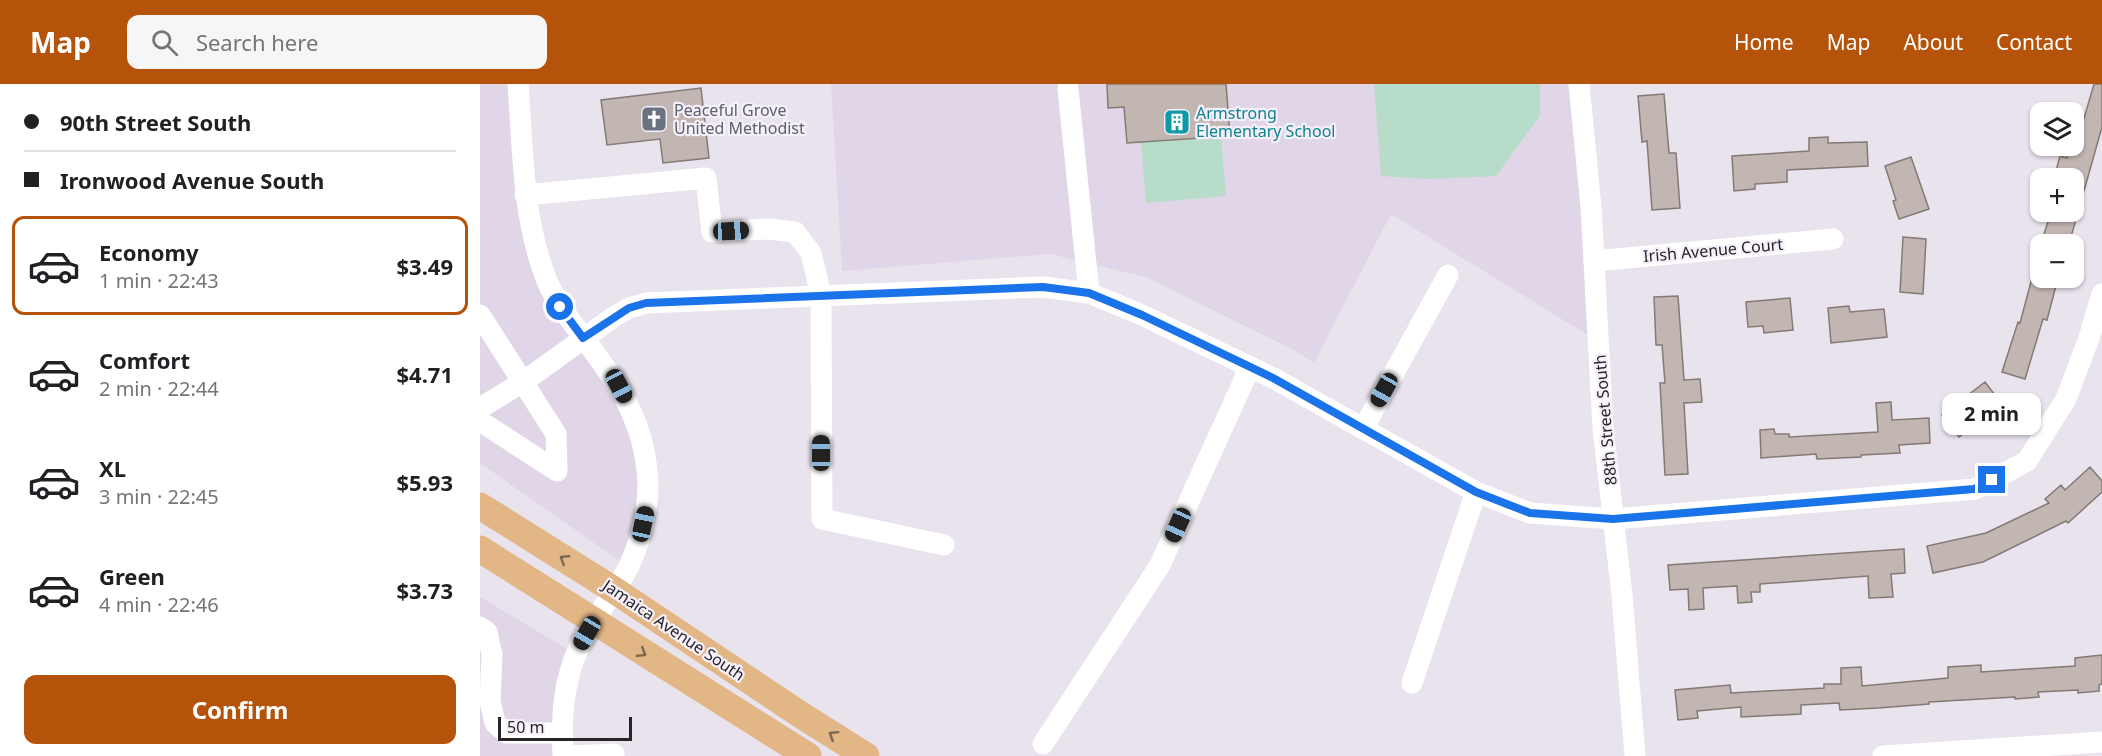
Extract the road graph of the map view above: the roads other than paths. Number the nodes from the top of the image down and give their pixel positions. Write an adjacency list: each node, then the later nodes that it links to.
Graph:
1 (518, 84): 4 (street)
2 (1579, 84): 6 (street, 88th Street South)
3 (1068, 89): 8 (street)
4 (525, 195): 10 (street); 12 (street)
5 (1833, 239): 6 (street, Irish Avenue Court)
6 (1594, 261): 20 (street, 88th Street South)
7 (1448, 275): 17 (street)
8 (1089, 293): 10 (street); 13 (street)
9 (2102, 294): 20 (street)
10 (821, 295): 12 (street); 21 (street)
11 (480, 315): 14 (street)
12 (583, 338): 14 (street); 23 (street)
13 (1250, 367): 17 (street); 29 (street)
14 (523, 382): 15 (street); 16 (street)
15 (480, 408)
16 (480, 421)
17 (1363, 429): 18 (street)
18 (1476, 492): 20 (street); 26 (street)
19 (480, 506): 23 (main road, Jamaica Avenue South, one-way to 19)
20 (1613, 519): 36 (street, 88th Street South)
21 (944, 545)
22 (480, 549): 24 (main road, Jamaica Avenue South)
23 (614, 590): 24 (street); 35 (main road, Jamaica Avenue South, one-way to 23)
24 (593, 621): 27 (street); 34 (main road, Jamaica Avenue South, one-way to 34)
25 (480, 627): 27 (street)
26 (1412, 683)
27 (562, 733): 32 (street)
28 (2102, 742): 30 (street)
29 (1043, 744)
30 (2002, 752): 37 (street)
31 (614, 754): 33 (street)
32 (563, 756)
33 (572, 756)
34 (808, 756)
35 (866, 756)
36 (1635, 756)
37 (1883, 756)

